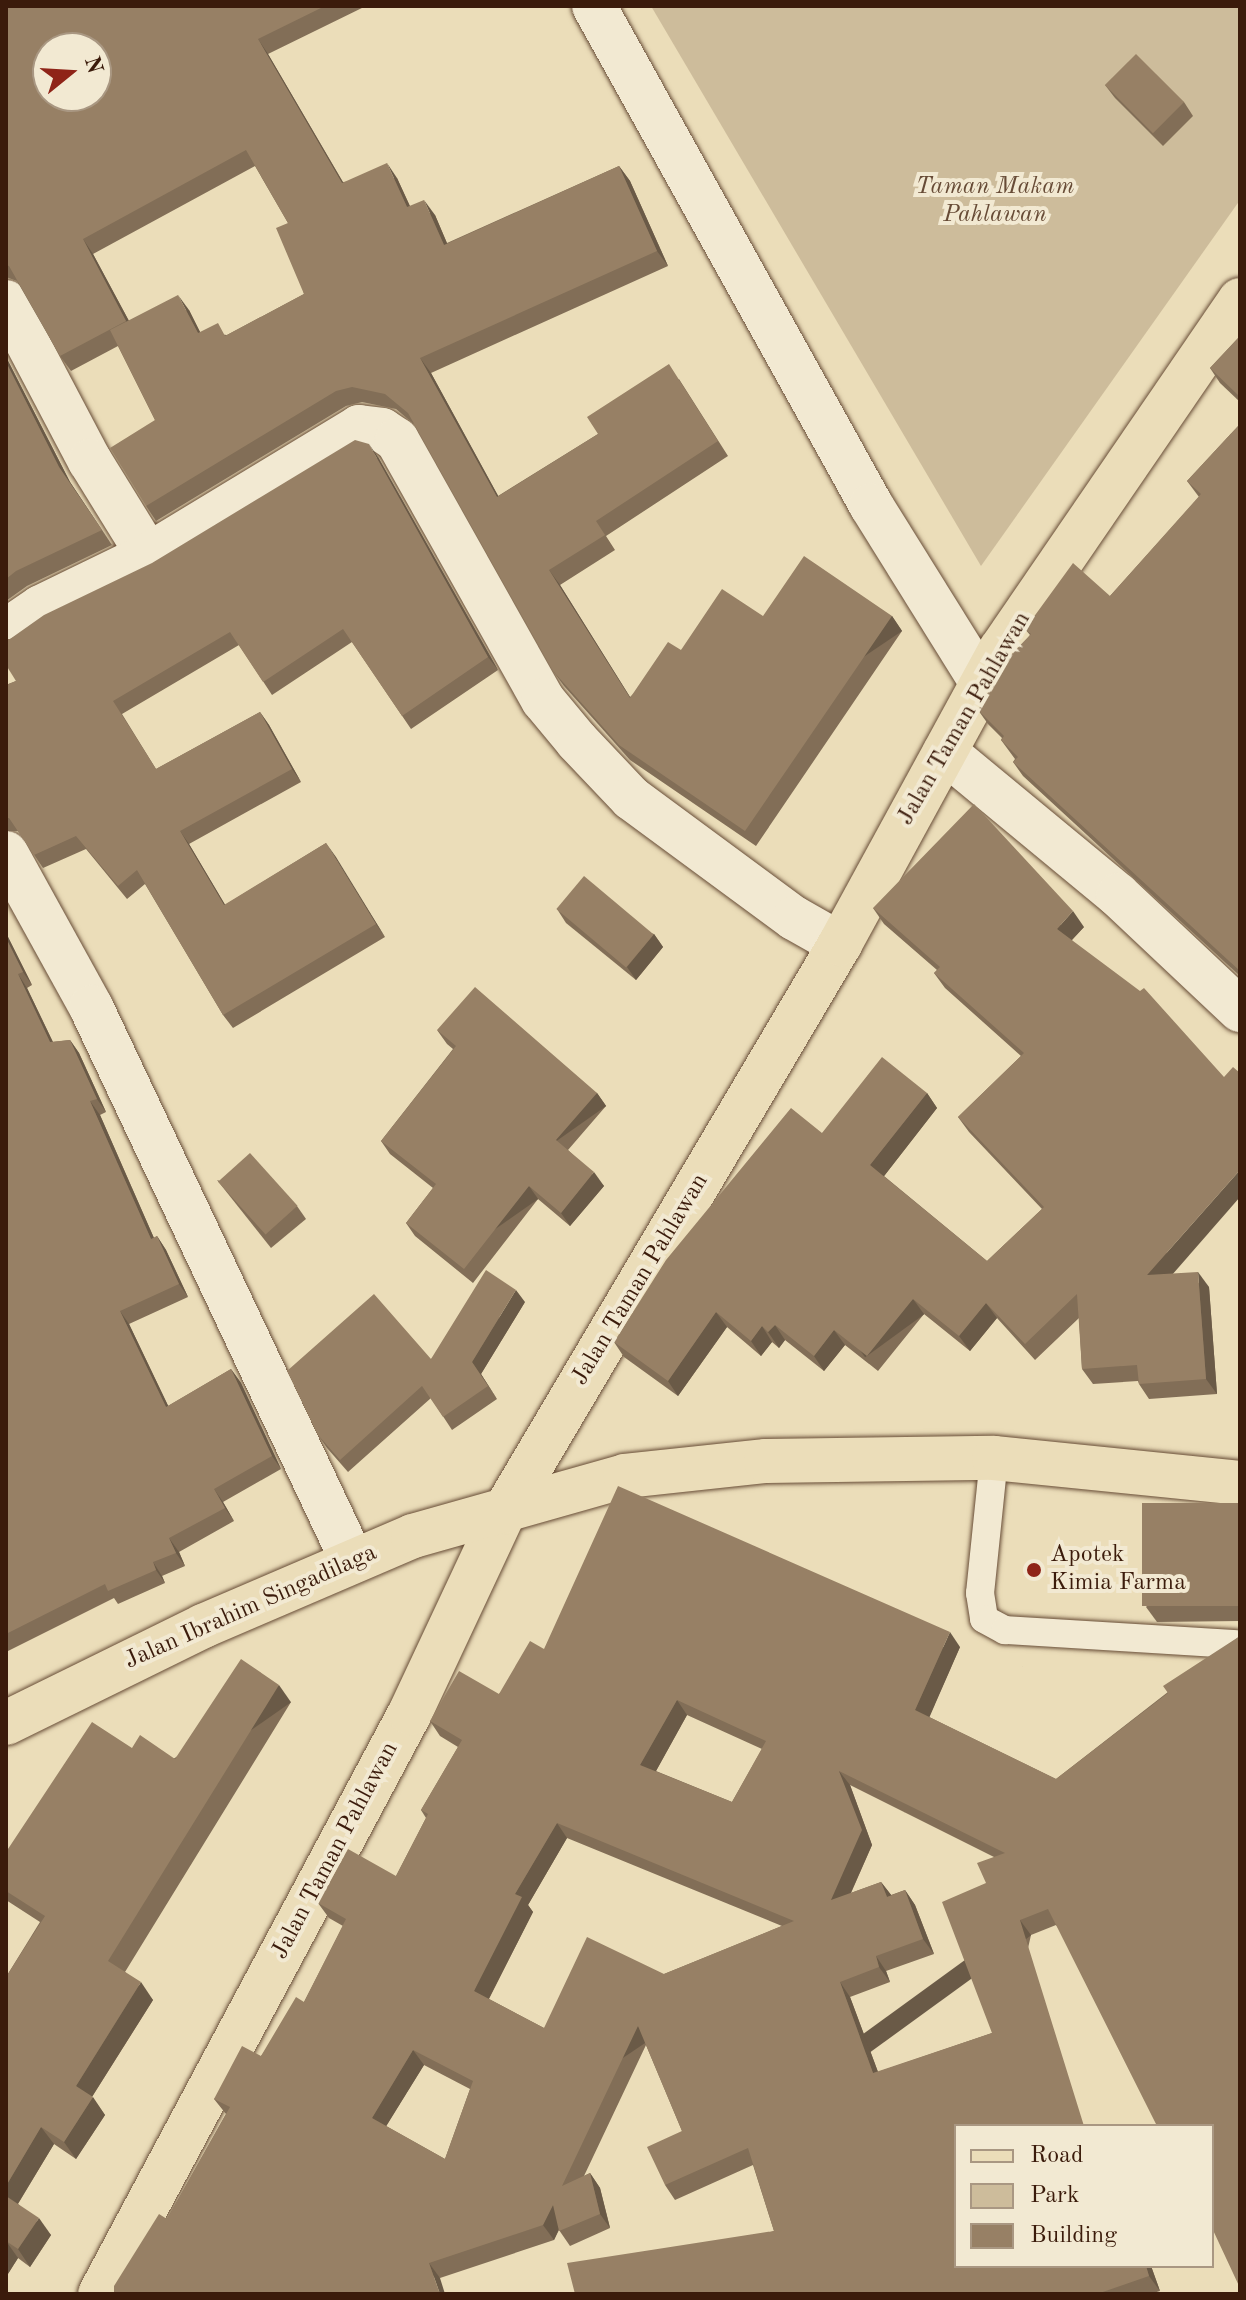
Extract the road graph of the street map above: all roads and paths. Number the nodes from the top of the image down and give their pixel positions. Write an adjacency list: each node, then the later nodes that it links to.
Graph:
1 (594, 6): 6 (street)
2 (1240, 300): 6 (main road, Jalan Taman Pahlawan)
3 (6, 302): 4 (street)
4 (148, 555): 5 (street); 9 (street)
5 (6, 631)
6 (982, 683): 7 (main road, Jalan Taman Pahlawan)
7 (945, 752): 9 (main road, Jalan Taman Pahlawan); 10 (street)
8 (6, 853): 14 (street)
9 (840, 944): 13 (main road, Jalan Taman Pahlawan)
10 (1240, 1010)
11 (994, 1458): 12 (main road, Jalan Ibrahim Singadilaga); 13 (main road, Jalan Ibrahim Singadilaga); 15 (lane)
12 (1240, 1483)
13 (504, 1512): 14 (main road, Jalan Ibrahim Singadilaga); 17 (main road, Jalan Taman Pahlawan)
14 (352, 1560): 16 (main road, Jalan Ibrahim Singadilaga)
15 (1236, 1644)
16 (6, 1723)
17 (100, 2294)

